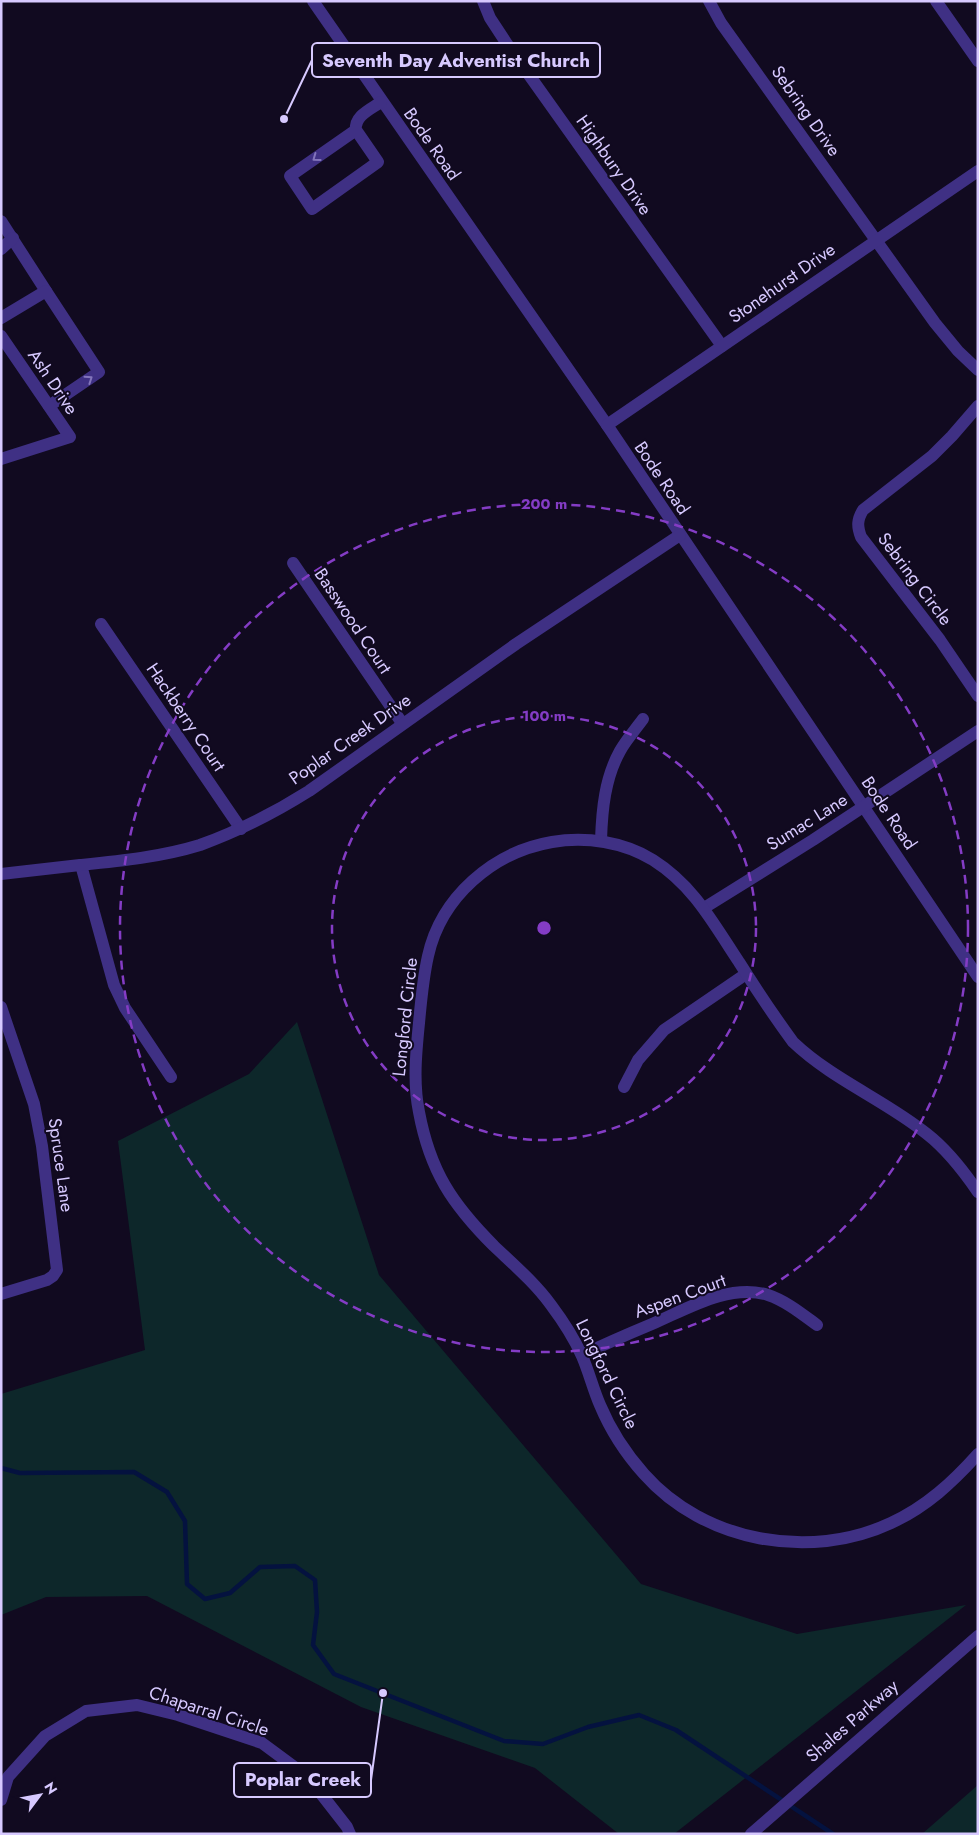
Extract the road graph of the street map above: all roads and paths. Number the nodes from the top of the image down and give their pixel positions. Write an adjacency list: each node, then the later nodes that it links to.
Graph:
1 (312, 1): 6 (street, Bode Road)
2 (483, 1): 16 (street, Highbury Drive)
3 (709, 1): 11 (street, Sebring Drive)
4 (936, 1): 5 (street)
5 (978, 61)
6 (381, 102): 7 (street); 20 (street, Bode Road)
7 (356, 130): 7 (street, one-way to 7)
8 (978, 171): 11 (street, Stonehurst Drive)
9 (1, 221): 10 (street)
10 (13, 238): 12 (street); 13 (street)
11 (876, 240): 16 (street, Stonehurst Drive); 17 (street)
12 (1, 249)
13 (46, 291): 14 (street); 18 (street, one-way to 13)
14 (1, 318)
15 (1, 336): 18 (street, Ash Drive)
16 (722, 346): 20 (street, Stonehurst Drive)
17 (978, 370)
18 (48, 406): 21 (street, Ash Drive)
19 (978, 406): 25 (street, Sebring Circle)
20 (606, 425): 22 (street, Bode Road)
21 (1, 459)
22 (680, 535): 27 (street, Poplar Creek Drive); 29 (street, Bode Road)
23 (293, 563): 27 (street, Basswood Court)
24 (101, 624): 30 (street, Hackberry Court)
25 (978, 696)
26 (643, 720): 31 (street)
27 (402, 723): 30 (street, Poplar Creek Drive)
28 (978, 731): 29 (street, Sumac Lane)
29 (864, 807): 34 (street, Sumac Lane); 36 (street, Bode Road)
30 (241, 829): 32 (street, Poplar Creek Drive)
31 (601, 840): 34 (street, Longford Circle); 43 (street, Longford Circle)
32 (80, 865): 33 (street, Poplar Creek Drive); 38 (street)
33 (1, 874)
34 (704, 908): 35 (street, Longford Circle)
35 (746, 974): 39 (street); 40 (street, Longford Circle)
36 (978, 977)
37 (1, 1007): 41 (street, Spruce Lane)
38 (171, 1077)
39 (624, 1087)
40 (978, 1192)
41 (1, 1294)
42 (817, 1325): 43 (street, Aspen Court)
43 (582, 1355): 44 (street, Longford Circle)
44 (978, 1454)
45 (978, 1636): 48 (street, Shales Parkway)
46 (1, 1800): 47 (street, Chaparral Circle)
47 (350, 1834)
48 (751, 1834)

